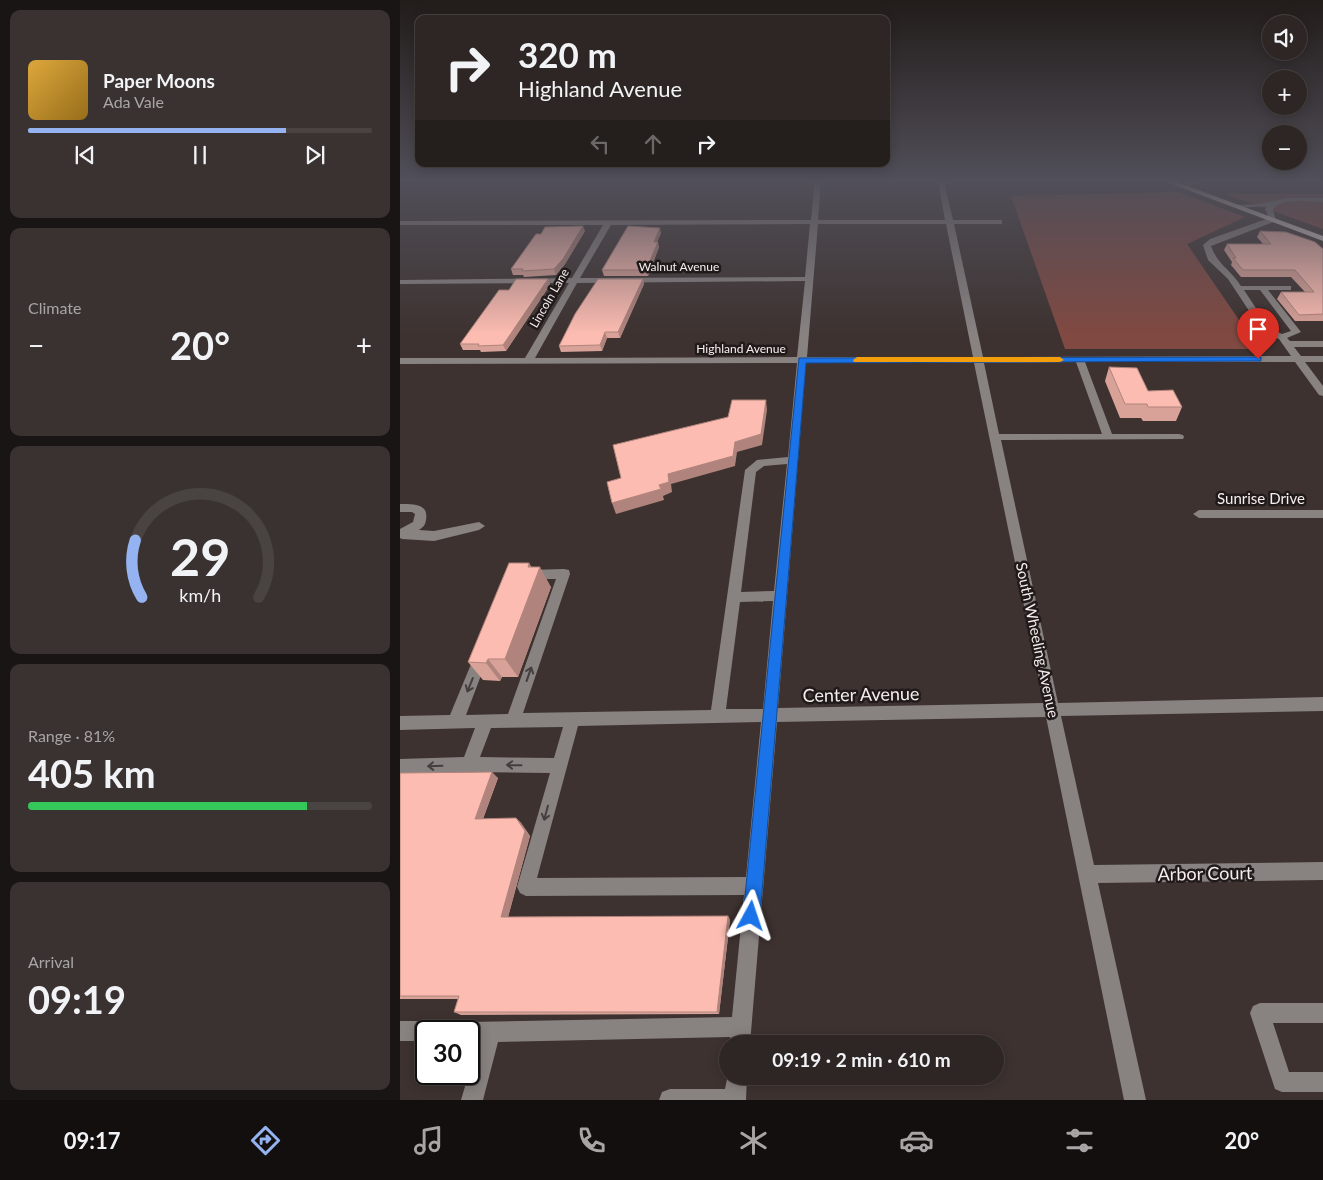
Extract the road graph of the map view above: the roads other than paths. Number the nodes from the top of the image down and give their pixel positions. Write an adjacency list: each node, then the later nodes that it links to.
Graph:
1 (603, 231): 7 (street, Lincoln Lane)
2 (813, 231): 8 (street)
3 (952, 231): 18 (street, South Wheeling Avenue)
4 (1242, 231): 10 (street)
5 (1304, 231): 6 (main road)
6 (1323, 239)
7 (575, 279): 8 (street, Walnut Avenue); 9 (street, Walnut Avenue); 21 (street, Lincoln Lane)
8 (809, 279): 17 (street)
9 (400, 282)
10 (1237, 288): 11 (street); 13 (street)
11 (1262, 288): 12 (street); 13 (street)
12 (1288, 288)
13 (1285, 341): 14 (street); 15 (street)
14 (1323, 344)
15 (1297, 359): 16 (street, Highland Avenue); 19 (street, Highland Avenue); 22 (street)
16 (1323, 359)
17 (802, 360): 18 (street, Highland Avenue); 21 (street, Highland Avenue); 26 (street)
18 (979, 360): 19 (street, Highland Avenue); 24 (street, South Wheeling Avenue)
19 (1079, 360): 23 (street)
20 (400, 361): 21 (street, Highland Avenue)
21 (528, 361)
22 (1323, 393)
23 (1108, 436): 24 (street); 25 (street)
24 (995, 437): 37 (street, South Wheeling Avenue)
25 (1178, 437)
26 (793, 460): 33 (street); 34 (street)
27 (400, 508): 31 (street)
28 (1199, 514): 29 (street, Sunrise Drive)
29 (1323, 514)
30 (479, 526): 31 (street)
31 (402, 534)
32 (514, 575): 41 (street, one-way to 32)
33 (780, 596): 34 (street); 39 (street)
34 (734, 597): 38 (street)
35 (488, 639): 43 (street, one-way to 43)
36 (1323, 704): 37 (street, Center Avenue)
37 (1052, 708): 39 (street, Center Avenue); 49 (street, South Wheeling Avenue)
38 (718, 715): 39 (street, Center Avenue); 40 (street, Center Avenue)
39 (770, 715): 50 (street)
40 (574, 718): 41 (street, Center Avenue); 46 (street)
41 (513, 720): 42 (street, Center Avenue)
42 (486, 721): 43 (street, Center Avenue); 45 (street)
43 (455, 722): 44 (street, Center Avenue)
44 (400, 723)
45 (469, 764): 46 (street, one-way to 45); 47 (street, one-way to 47)
46 (559, 766): 50 (street, one-way to 50)
47 (400, 767)
48 (1323, 871): 49 (street, Arbor Court)
49 (1088, 874): 63 (street, South Wheeling Avenue)
50 (754, 886): 56 (street)
51 (1323, 1013): 57 (street)
52 (400, 1031): 53 (street)
53 (415, 1031)
54 (480, 1032): 55 (street)
55 (491, 1032): 56 (street); 59 (street)
56 (741, 1035)
57 (1323, 1082)
58 (736, 1085): 61 (street)
59 (472, 1100)
60 (670, 1100): 61 (street)
61 (735, 1100)
62 (1126, 1100): 63 (street)
63 (1135, 1100)

